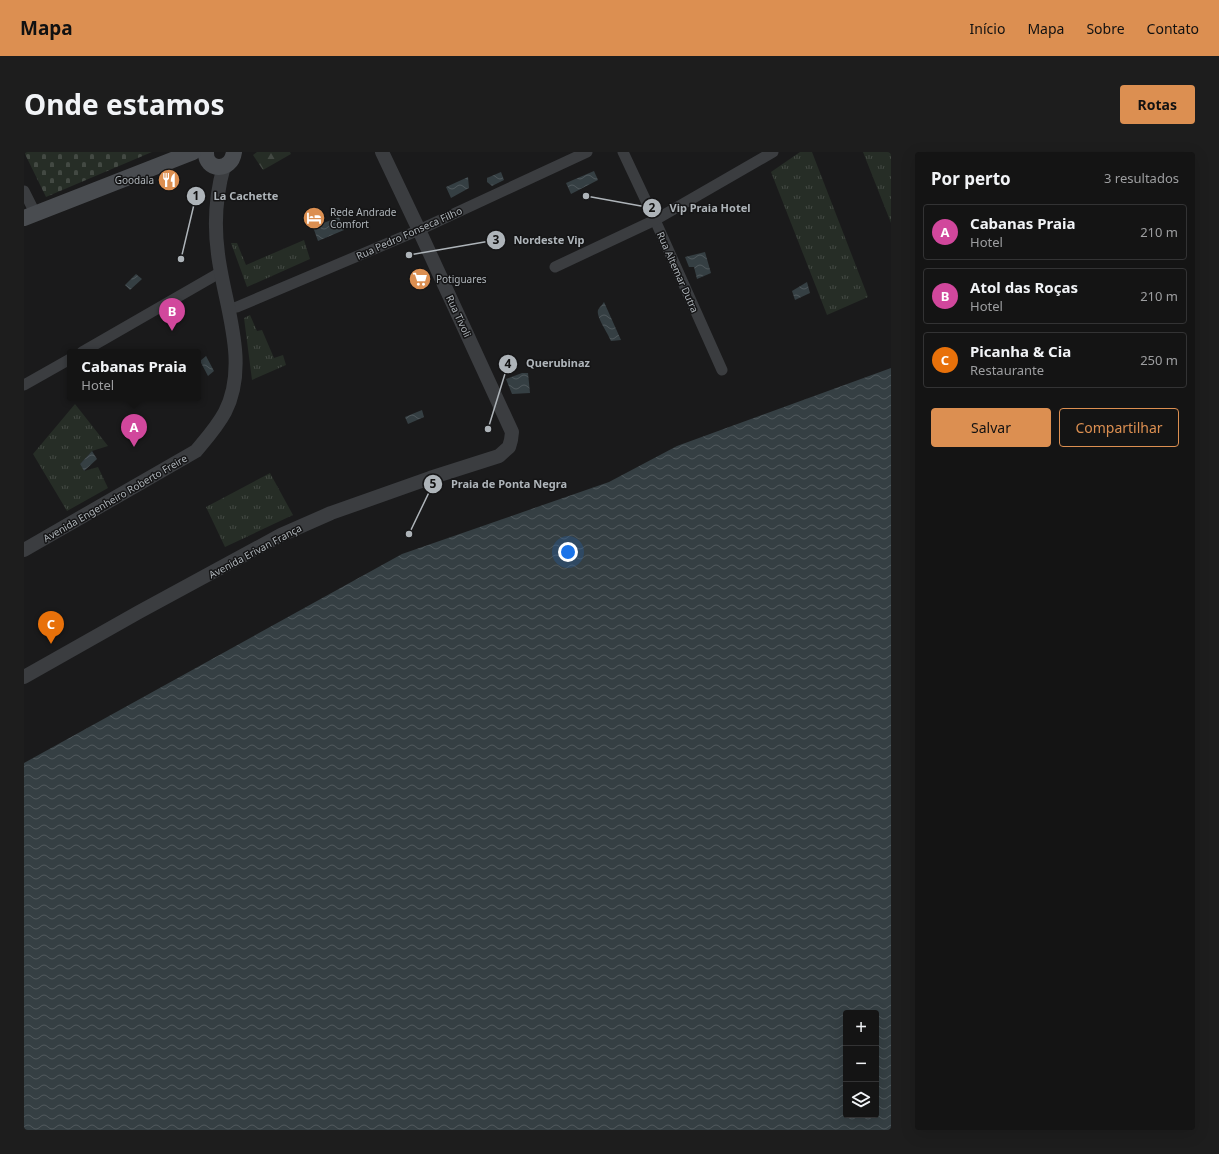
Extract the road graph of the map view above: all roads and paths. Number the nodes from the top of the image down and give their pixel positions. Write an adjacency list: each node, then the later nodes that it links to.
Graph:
1 (382, 152): 10 (street, Rua Tivoli)
2 (587, 152): 10 (street, Rua Pedro Fonseca Filho)
3 (623, 152): 9 (street, Rua Altemar Dutra)
4 (773, 152): 9 (street)
5 (199, 154): 6 (main road); 8 (main road)
6 (232, 158): 12 (street, Avenida Engenheiro Roberto Freire)
7 (24, 191): 8 (street)
8 (30, 215)
9 (655, 220): 11 (street); 16 (street, Rua Altemar Dutra)
10 (419, 230): 13 (street, Rua Pedro Fonseca Filho); 18 (street, Rua Tivoli)
11 (555, 267)
12 (221, 272): 13 (street, Avenida Engenheiro Roberto Freire); 14 (street)
13 (228, 309): 19 (street, Avenida Engenheiro Roberto Freire)
14 (87, 349)
15 (67, 361): 17 (street)
16 (722, 370)
17 (24, 385)
18 (499, 456): 20 (street, Avenida Erivan França)
19 (24, 550)
20 (24, 677)

